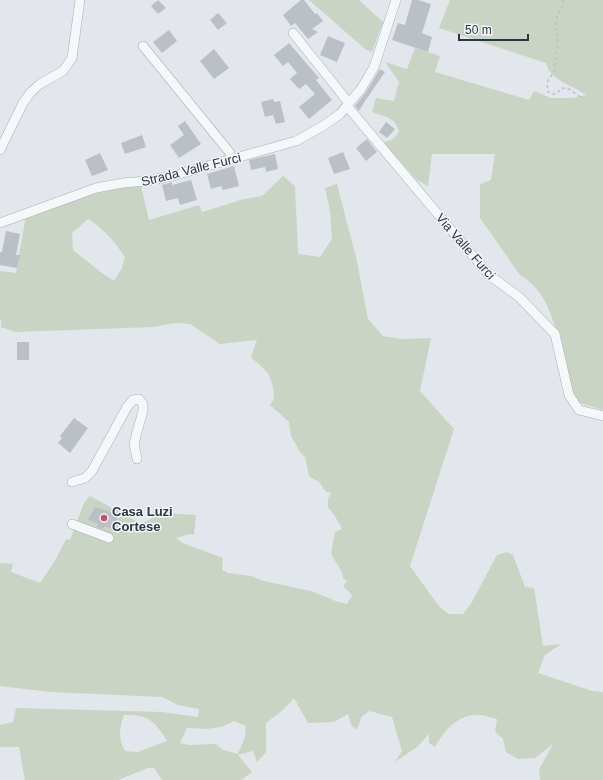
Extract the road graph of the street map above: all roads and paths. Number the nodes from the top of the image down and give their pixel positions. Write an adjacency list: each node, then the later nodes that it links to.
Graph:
1 (80, 0): 8 (street)
2 (396, 0): 7 (street, Strada Valle Furci)
3 (563, 0): 6 (path)
4 (292, 33): 7 (street)
5 (143, 46): 9 (street)
6 (584, 99)
7 (348, 104): 9 (street, Strada Valle Furci); 11 (street, Via Valle Furci)
8 (0, 150)
9 (232, 159): 10 (street, Strada Valle Furci)
10 (0, 223)
11 (603, 416)
12 (137, 459): 13 (street)
13 (72, 482)
14 (72, 524): 15 (street)
15 (109, 538)

